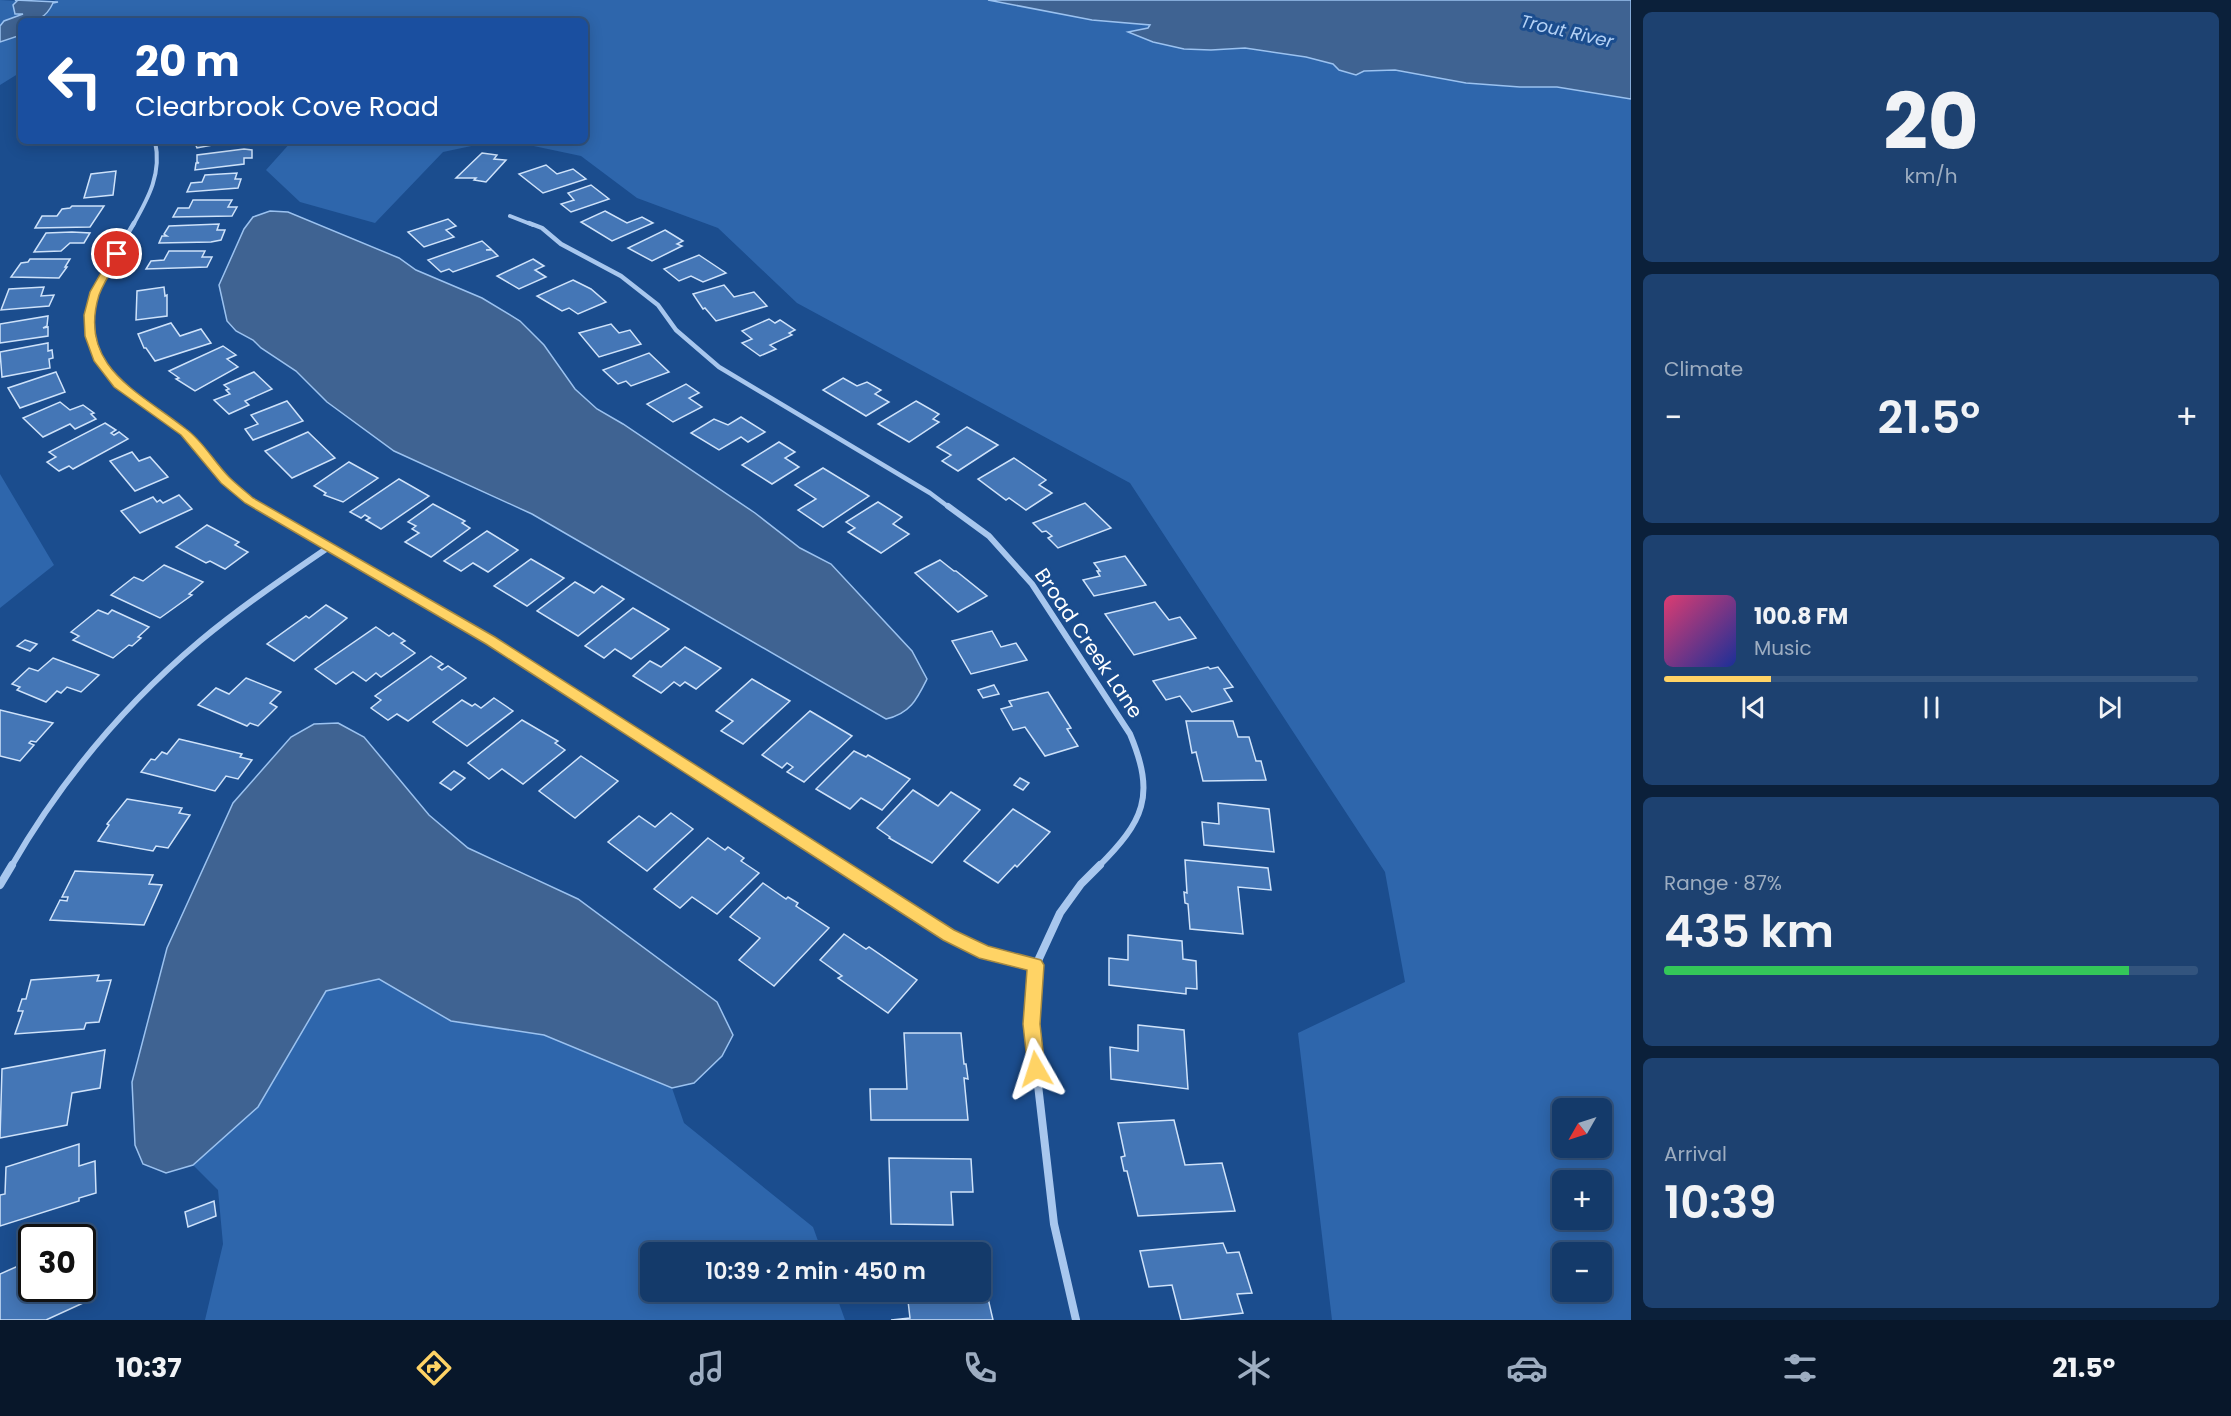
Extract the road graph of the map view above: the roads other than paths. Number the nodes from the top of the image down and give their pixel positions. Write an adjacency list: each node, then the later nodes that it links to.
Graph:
1 (156, 144): 3 (street)
2 (510, 216): 5 (street, Broad Creek Lane)
3 (329, 547): 4 (street); 5 (street)
4 (0, 885)
5 (1036, 965): 6 (street, Broad Creek Lane)
6 (1076, 1320)

